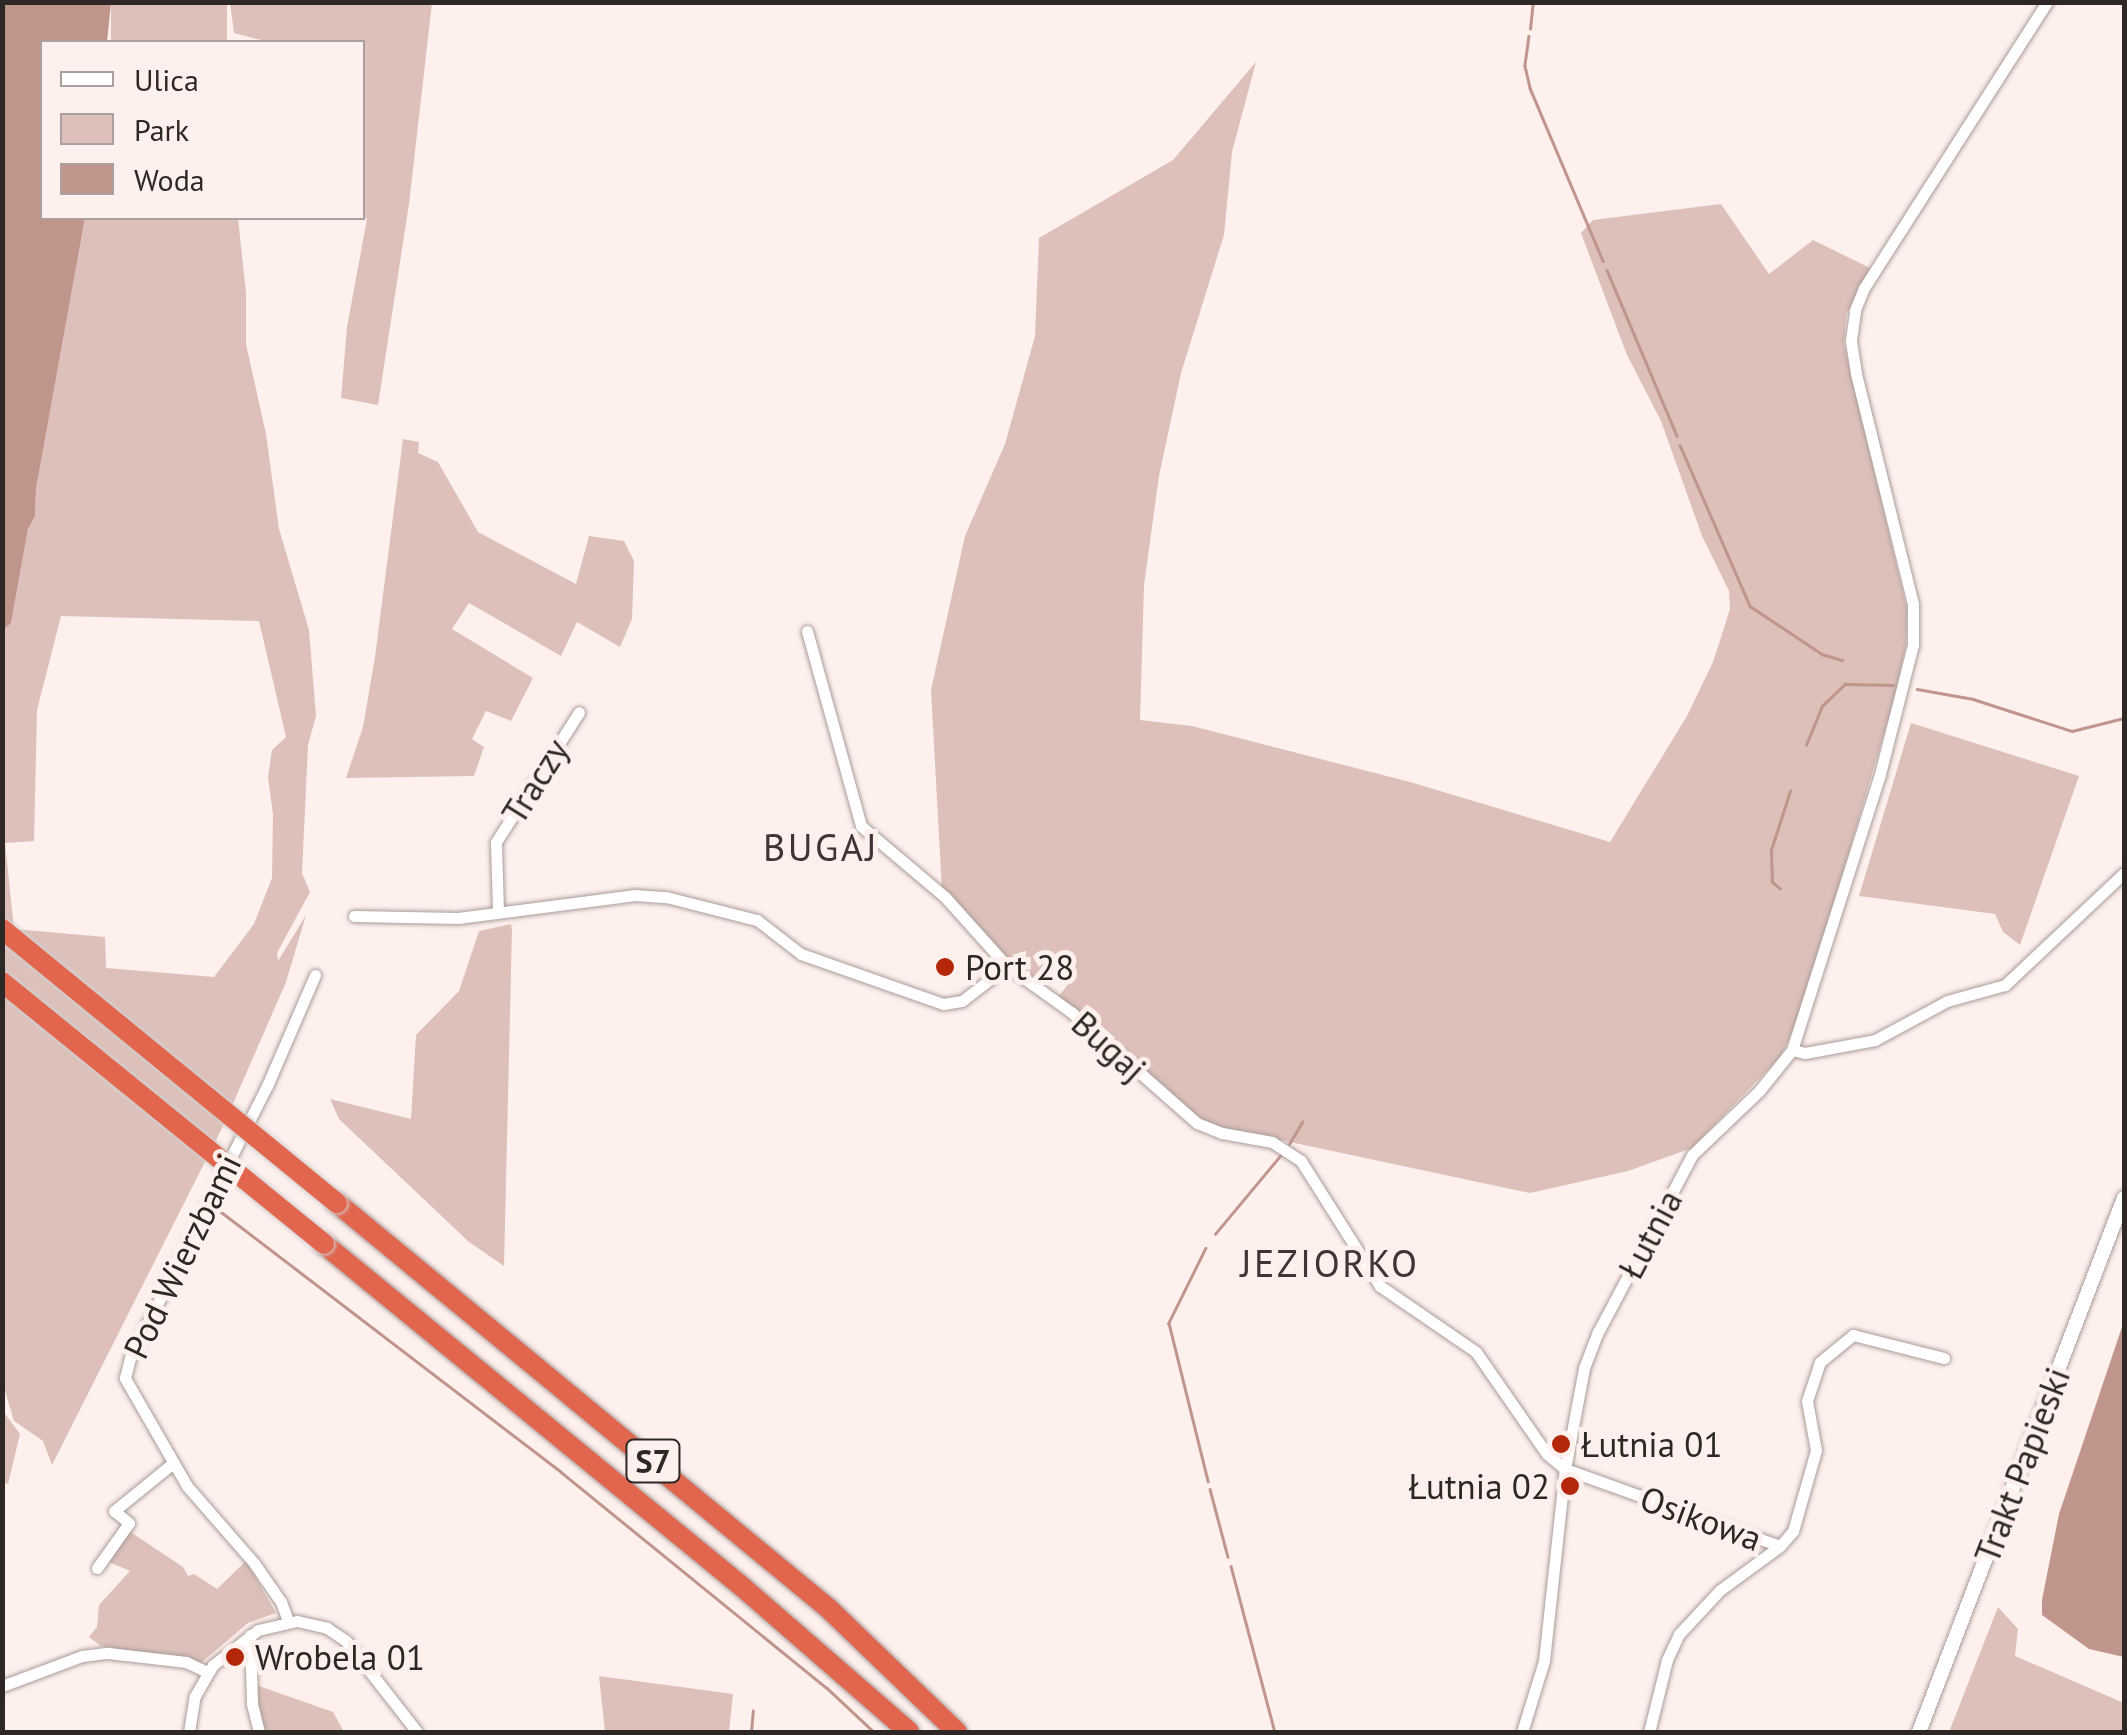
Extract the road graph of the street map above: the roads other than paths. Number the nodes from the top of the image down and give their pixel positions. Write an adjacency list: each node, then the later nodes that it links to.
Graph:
1 (2046, 2): 11 (street, Łutnia)
2 (807, 630): 8 (street, Bugaj)
3 (579, 712): 5 (street, Traczy)
4 (2124, 873): 11 (street)
5 (498, 911): 6 (street); 8 (street)
6 (354, 916)
7 (2, 929): 26 (highway, S7, bridge)
8 (1006, 966): 15 (street, Bugaj)
9 (314, 975): 14 (street, Pod Wierzbami)
10 (2, 982): 25 (highway, S7, bridge)
11 (1792, 1050): 15 (street, Łutnia)
12 (2124, 1198): 29 (street, Trakt Papieski)
13 (1944, 1358): 16 (street, Osikowa)
14 (173, 1463): 17 (street); 18 (street, Pod Wierzbami)
15 (1565, 1469): 16 (street, Osikowa); 27 (street, Łutnia)
16 (1780, 1546): 28 (street, Osikowa)
17 (97, 1568)
18 (288, 1621): 19 (street); 24 (street)
19 (250, 1636): 20 (street); 23 (street)
20 (207, 1672): 21 (street); 22 (street)
21 (2, 1686)
22 (189, 1732)
23 (258, 1732)
24 (417, 1732)
25 (908, 1732)
26 (957, 1732)
27 (1522, 1732)
28 (1649, 1732)
29 (1919, 1732)

